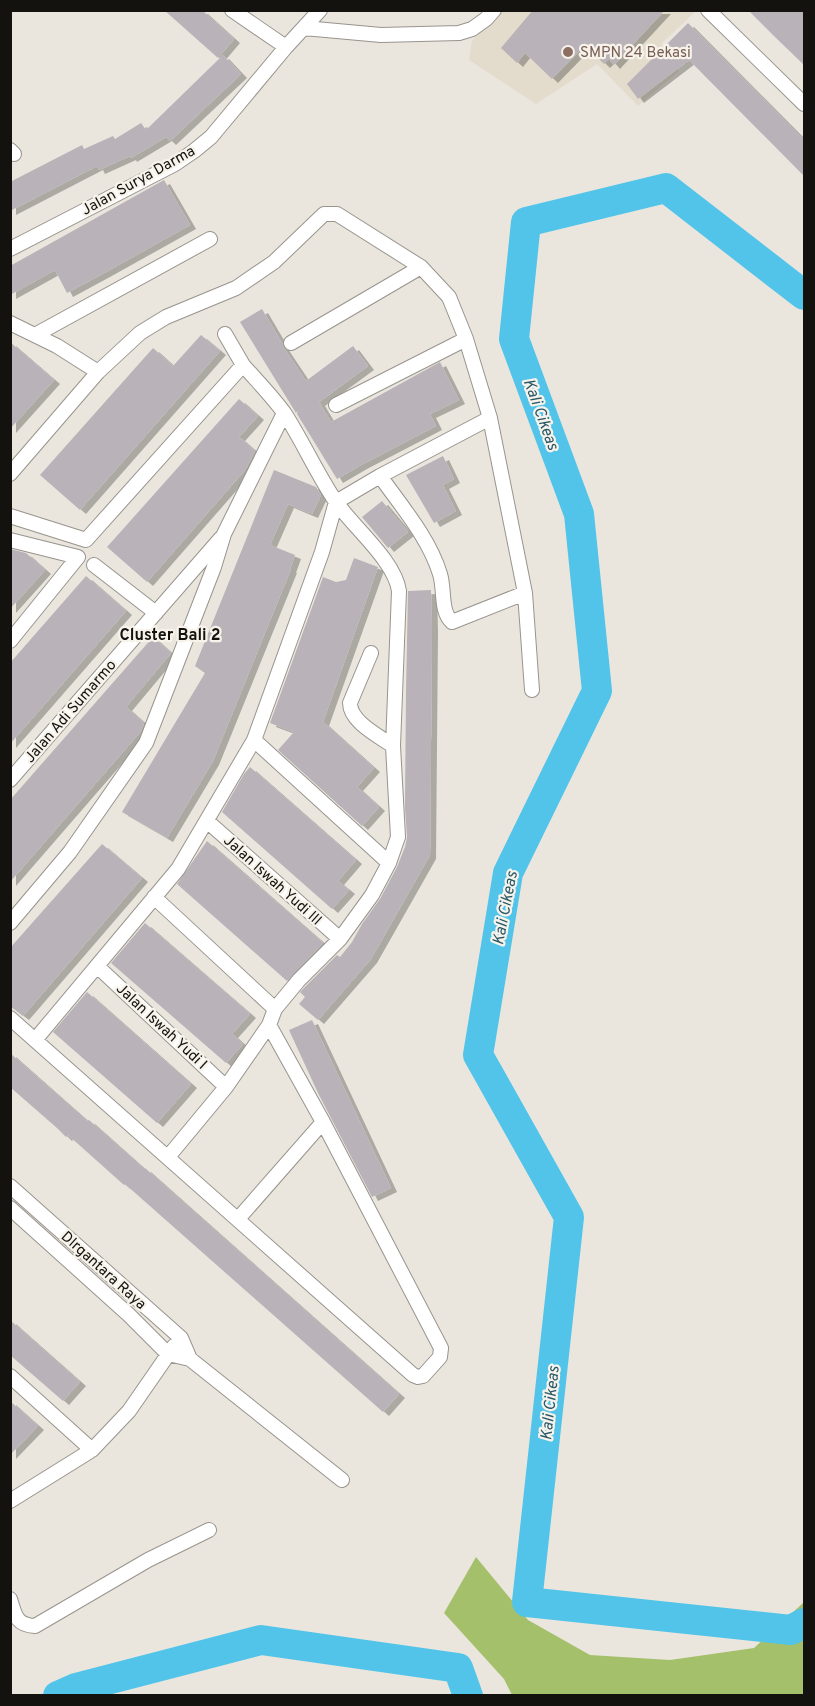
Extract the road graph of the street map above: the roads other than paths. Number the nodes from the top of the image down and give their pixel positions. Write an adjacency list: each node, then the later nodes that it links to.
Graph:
1 (232, 10): 6 (street)
2 (320, 10): 5 (street, Jalan Surya Darma)
3 (494, 10): 5 (street)
4 (708, 10): 7 (street)
5 (304, 28): 6 (street, Jalan Surya Darma)
6 (285, 48): 9 (street, Jalan Surya Darma)
7 (804, 103)
8 (210, 238): 13 (street)
9 (10, 249)
10 (421, 267): 14 (street); 15 (street); 17 (street)
11 (10, 323): 13 (street)
12 (225, 334): 16 (street)
13 (35, 335): 17 (street)
14 (466, 339): 18 (street); 20 (street)
15 (291, 343)
16 (243, 364): 19 (street); 24 (street)
17 (98, 372): 21 (street)
18 (336, 405)
19 (284, 412): 23 (street); 25 (street)
20 (490, 418): 22 (street); 28 (street)
21 (10, 474)
22 (380, 476): 23 (street); 28 (street)
23 (336, 502): 33 (street); 34 (street)
24 (10, 516)
25 (224, 534): 29 (street, Jalan Adi Sumarmo); 39 (street)
26 (10, 540): 30 (street)
27 (94, 565): 29 (street)
28 (525, 593): 32 (street)
29 (156, 613): 35 (street, Jalan Adi Sumarmo)
30 (10, 641)
31 (371, 653): 34 (street)
32 (532, 690)
33 (254, 740): 36 (street); 37 (street)
34 (393, 746): 37 (street)
35 (10, 780)
36 (207, 821): 38 (street); 40 (street, Jalan Iswah Yudi III)
37 (389, 863): 40 (street)
38 (154, 897): 41 (street); 42 (street)
39 (10, 923)
40 (340, 939): 42 (street)
41 (97, 966): 45 (street); 46 (street, Jalan Iswah Yudi I)
42 (275, 1009): 44 (street)
43 (10, 1018): 45 (street)
44 (269, 1025): 46 (street); 47 (street)
45 (35, 1040): 48 (street)
46 (226, 1087): 48 (street)
47 (323, 1122): 52 (street); 52 (street)
48 (168, 1158): 52 (street)
49 (10, 1186): 50 (street, DIrgantara Raya)
50 (23, 1197): 51 (street); 53 (street, DIrgantara Raya)
51 (11, 1209): 54 (street, DIrgantara Raya)
52 (238, 1219)
53 (181, 1338): 54 (street); 55 (street, DIrgantara Raya)
54 (168, 1354): 55 (street, DIrgantara Raya); 57 (street)
55 (190, 1359): 58 (street, DIrgantara Raya)
56 (10, 1376): 57 (street)
57 (92, 1450): 59 (street)
58 (342, 1480)
59 (10, 1501)
60 (209, 1530): 61 (street)
61 (10, 1599)

